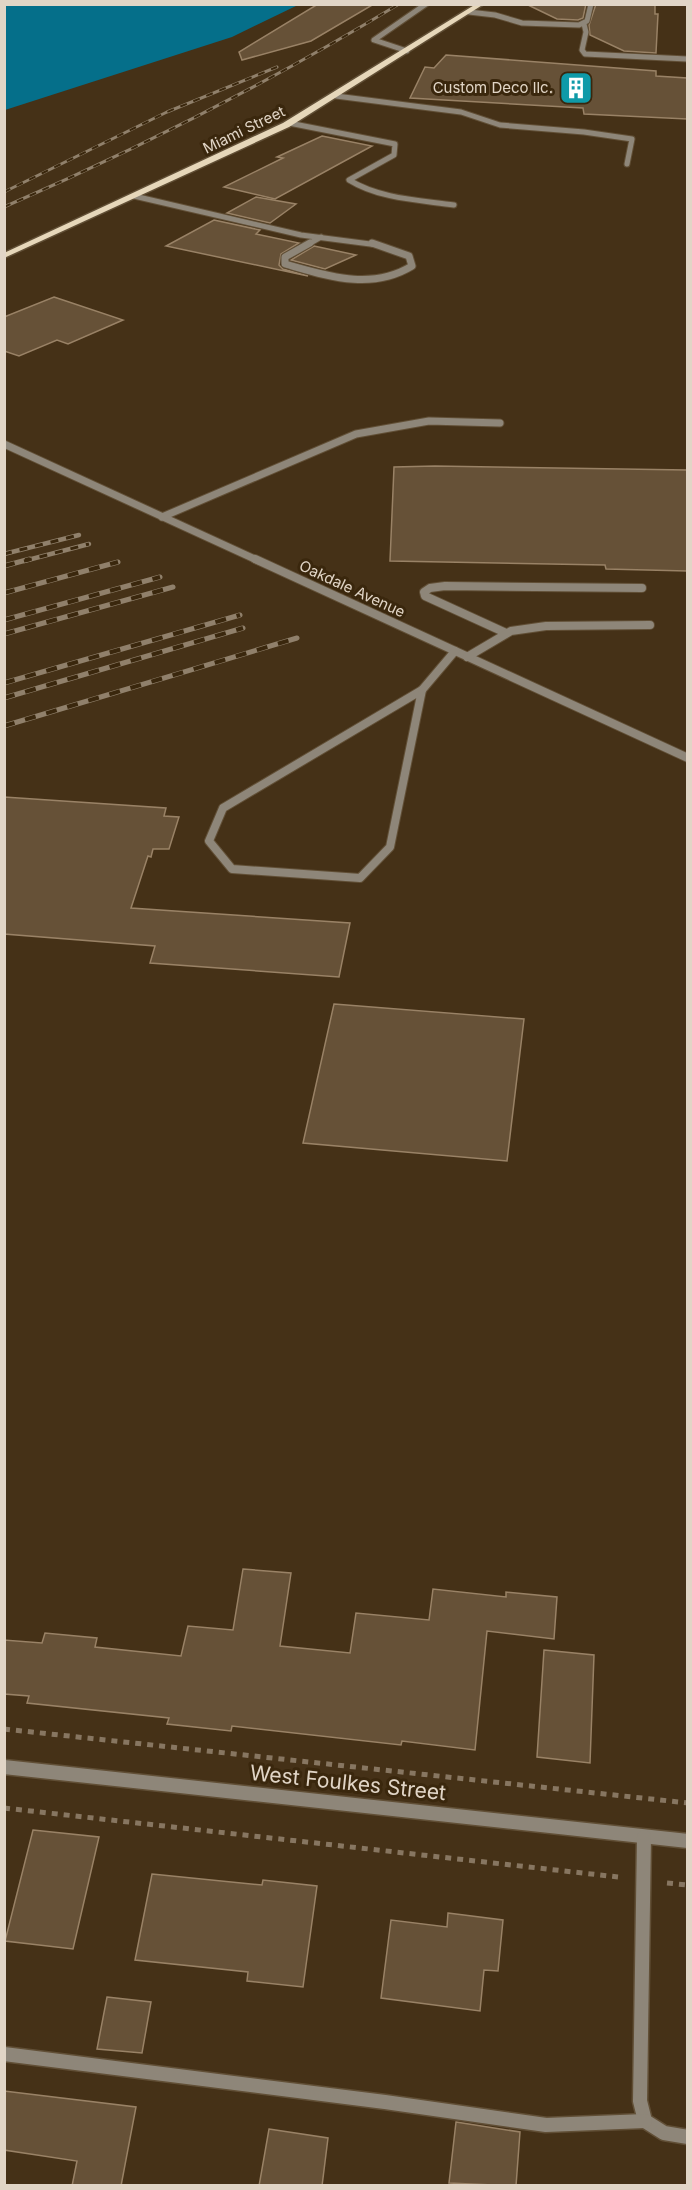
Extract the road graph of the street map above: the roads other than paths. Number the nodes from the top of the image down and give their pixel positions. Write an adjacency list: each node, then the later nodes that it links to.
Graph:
1 (426, 4): 7 (street)
2 (481, 4): 4 (main road, Miami Street)
3 (591, 4): 5 (street)
4 (469, 12): 5 (street); 7 (main road, Miami Street)
5 (584, 24): 8 (street)
6 (687, 49): 8 (street)
7 (407, 51): 9 (main road, Miami Street)
8 (687, 61)
9 (336, 96): 10 (main road, Miami Street); 11 (street)
10 (289, 123): 12 (main road, Miami Street); 13 (street)
11 (627, 164)
12 (134, 196): 14 (street); 15 (main road, Miami Street)
13 (454, 205)
14 (321, 237): 14 (street)
15 (4, 256)
16 (500, 423): 18 (street)
17 (4, 444): 18 (street, Oakdale Avenue)
18 (162, 517): 22 (street, Oakdale Avenue)
19 (642, 588): 21 (street)
20 (650, 626): 21 (street)
21 (506, 633): 23 (street)
22 (455, 651): 23 (street, Oakdale Avenue); 24 (street)
23 (467, 657): 25 (street, Oakdale Avenue)
24 (422, 690): 24 (street)
25 (687, 758)
26 (4, 1767): 27 (street, West Foulkes Street)
27 (644, 1837): 28 (street, West Foulkes Street); 30 (street)
28 (687, 1841)
29 (4, 2054): 30 (street)
30 (645, 2121): 31 (street)
31 (687, 2137)

